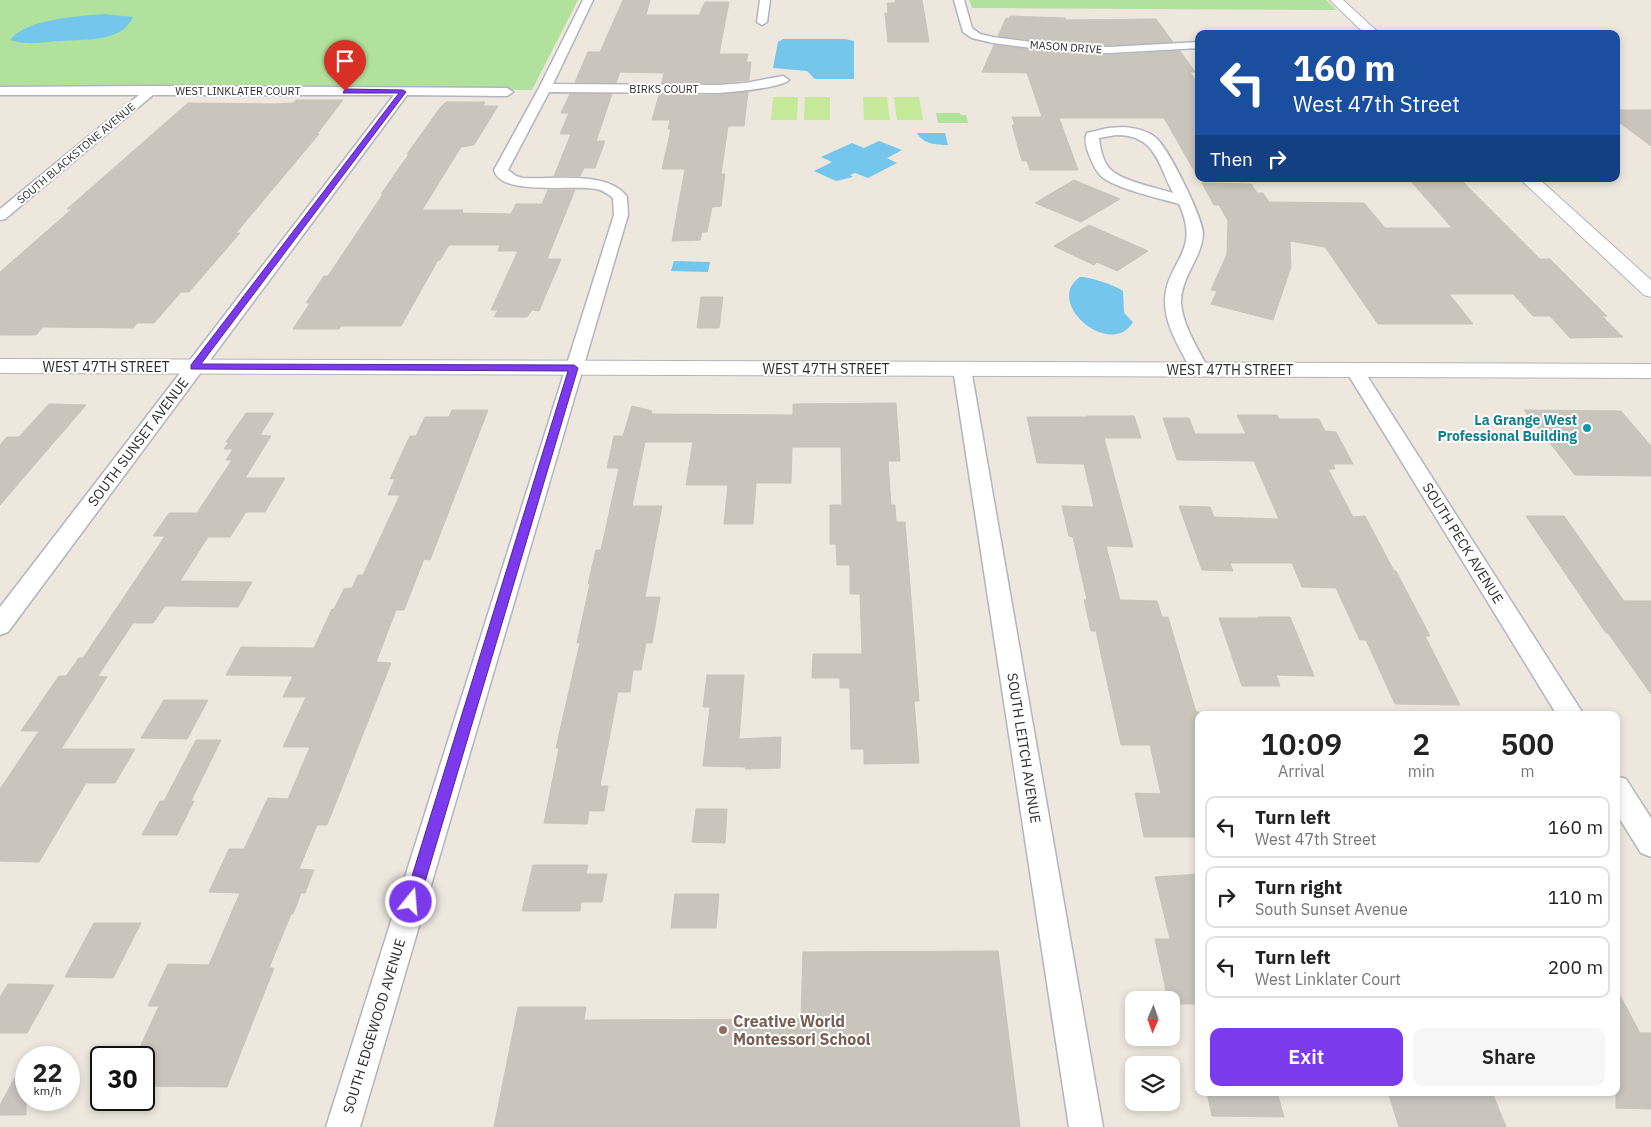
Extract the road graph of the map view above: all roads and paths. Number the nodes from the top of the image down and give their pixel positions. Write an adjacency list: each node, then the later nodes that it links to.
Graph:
1 (588, 0): 9 (street, SOUTH EDGEWOOD AVENUE)
2 (765, 0): 5 (street)
3 (959, 0): 7 (street, MASON DRIVE)
4 (1336, 0): 6 (main road)
5 (762, 22)
6 (1369, 30)
7 (1195, 45)
8 (783, 80): 9 (street, BIRKS COURT)
9 (545, 88): 20 (street, SOUTH EDGEWOOD AVENUE)
10 (152, 90): 11 (street, WEST LINKLATER COURT); 12 (street, WEST LINKLATER COURT); 16 (street, SOUTH BLACKSTONE AVENUE)
11 (0, 91)
12 (403, 92): 13 (street, WEST LINKLATER COURT); 19 (street, SOUTH SUNSET AVENUE)
13 (507, 92)
14 (1532, 182): 17 (main road)
15 (1184, 201): 15 (street); 22 (street)
16 (0, 216)
17 (1651, 291)
18 (0, 366): 19 (main road, WEST 47TH STREET)
19 (194, 367): 20 (main road, WEST 47TH STREET); 25 (street, SOUTH SUNSET AVENUE)
20 (574, 368): 21 (main road, WEST 47TH STREET); 29 (street, SOUTH EDGEWOOD AVENUE)
21 (962, 369): 22 (main road, WEST 47TH STREET); 30 (street, SOUTH LEITCH AVENUE)
22 (1200, 370): 23 (main road, WEST 47TH STREET)
23 (1354, 371): 24 (main road, WEST 47TH STREET); 26 (street, SOUTH PECK AVENUE)
24 (1651, 371)
25 (0, 625)
26 (1568, 711)
27 (1620, 794): 28 (street)
28 (1651, 843)
29 (343, 1127)
30 (1086, 1127)

